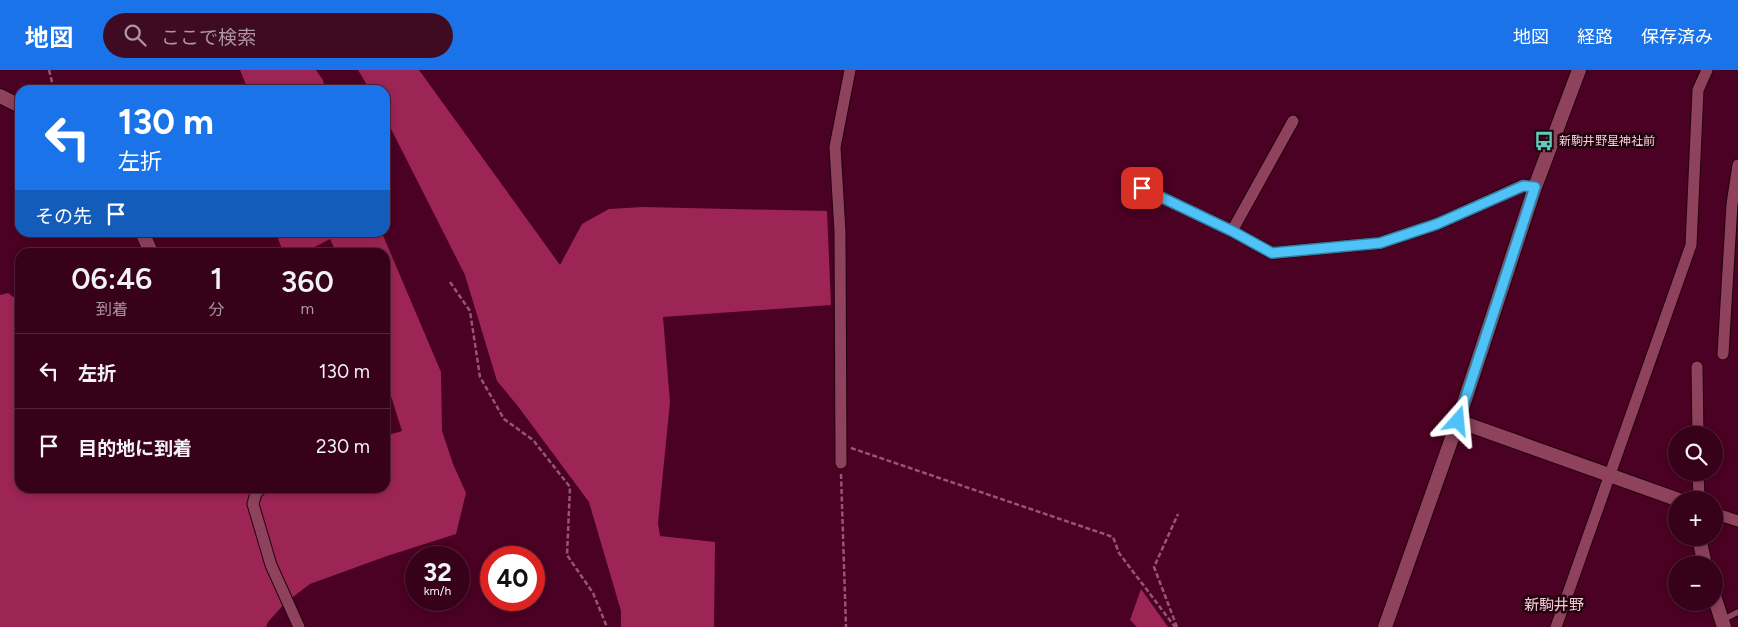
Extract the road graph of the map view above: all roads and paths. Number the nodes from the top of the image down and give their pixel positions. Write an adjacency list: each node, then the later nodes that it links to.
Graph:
1 (49, 70): 5 (path)
2 (850, 70): 19 (street)
3 (1579, 70): 10 (street)
4 (1707, 70): 21 (street)
5 (53, 85)
6 (0, 96): 7 (street)
7 (15, 104)
8 (1293, 121): 13 (street)
9 (1738, 165): 12 (street)
10 (1535, 187): 13 (street); 17 (street)
11 (1142, 188): 13 (street)
12 (1735, 205): 15 (street)
13 (1232, 231)
14 (450, 282): 31 (path)
15 (1723, 354)
16 (1696, 367): 18 (street)
17 (1458, 421): 21 (street); 34 (street)
18 (1698, 426)
19 (841, 444): 20 (street); 33 (path)
20 (841, 463): 32 (path)
21 (1609, 475): 23 (street); 35 (street)
22 (256, 493): 30 (street)
23 (1668, 496)
24 (1178, 514): 33 (path)
25 (1723, 515): 26 (street)
26 (1738, 521)
27 (1719, 611): 29 (street)
28 (1738, 612): 29 (lane)
29 (1723, 624)
30 (299, 627)
31 (607, 627)
32 (846, 627)
33 (1176, 627)
34 (1385, 627)
35 (1556, 627)

